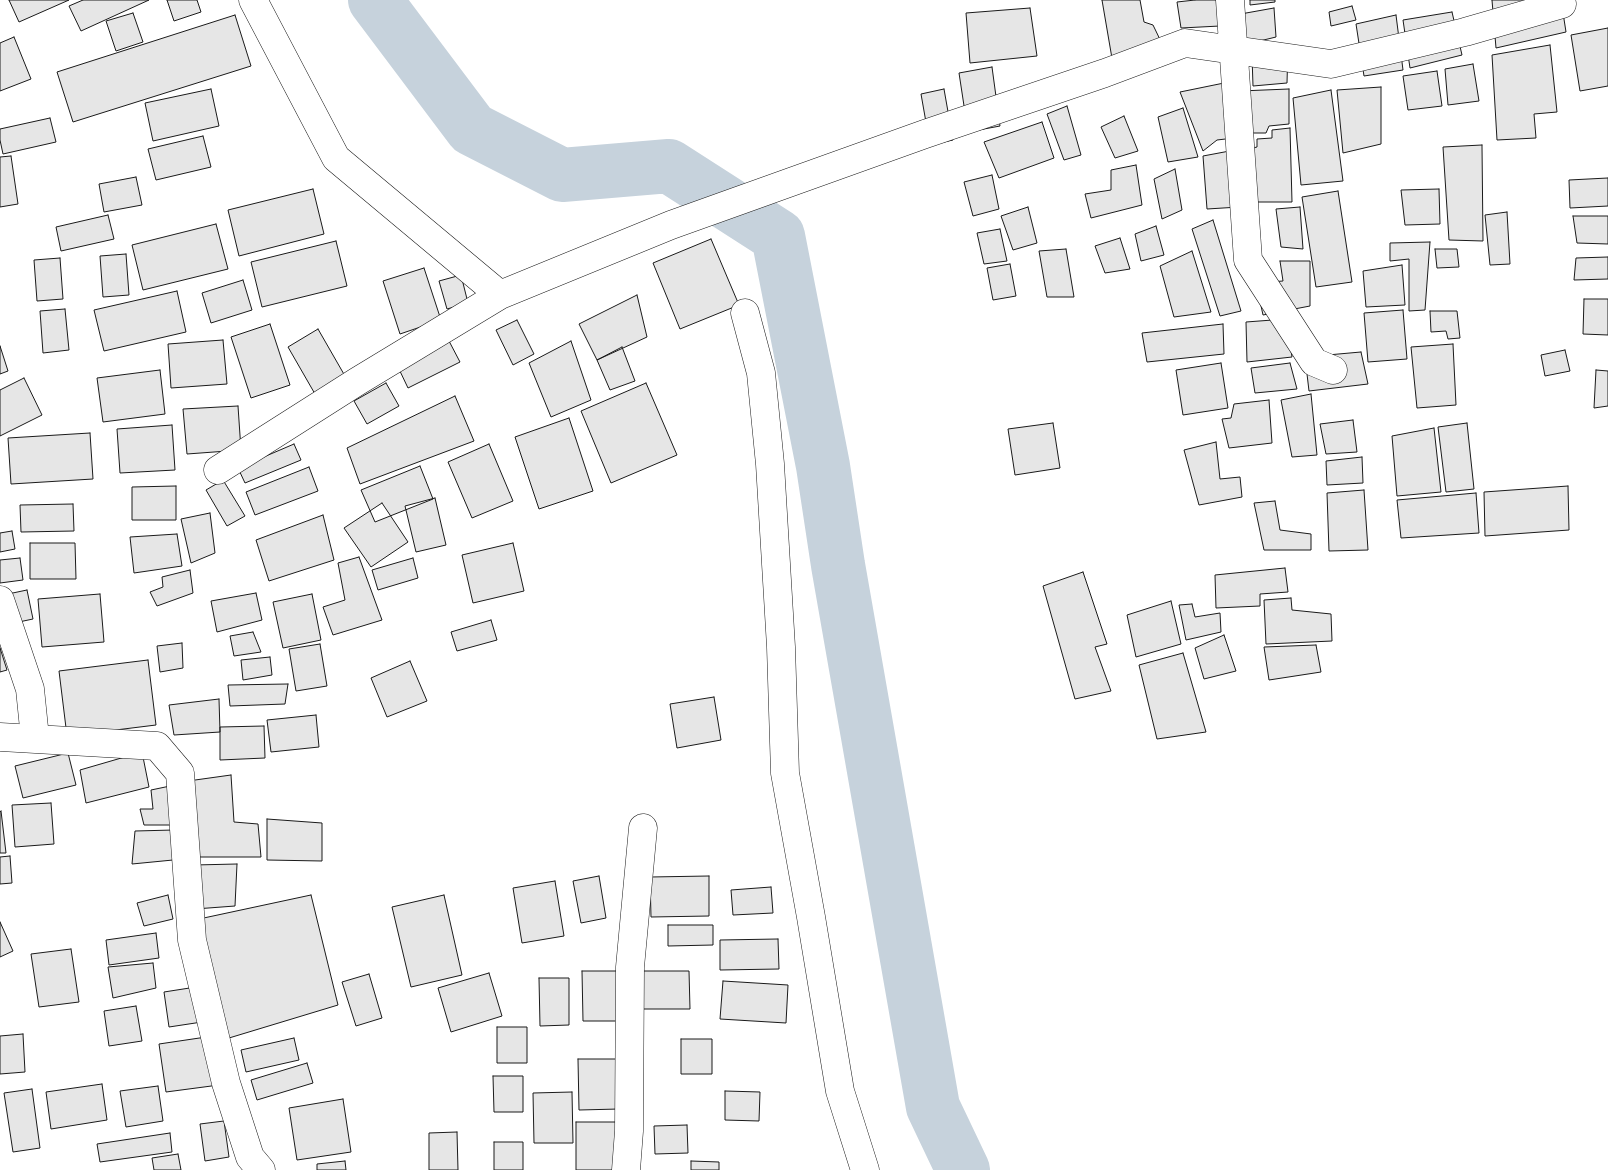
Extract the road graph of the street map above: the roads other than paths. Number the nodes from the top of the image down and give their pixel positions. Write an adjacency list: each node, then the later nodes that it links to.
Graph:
1 (253, 0): 5 (street)
2 (1230, 0): 4 (street)
3 (1561, 0): 4 (street)
4 (1233, 49): 5 (street); 7 (street)
5 (500, 295): 8 (street)
6 (745, 313): 15 (street)
7 (1333, 370)
8 (218, 470)
9 (0, 600): 11 (street)
10 (0, 737): 11 (street)
11 (35, 738): 13 (street)
12 (643, 828): 14 (street)
13 (261, 1170)
14 (626, 1170)
15 (865, 1170)

